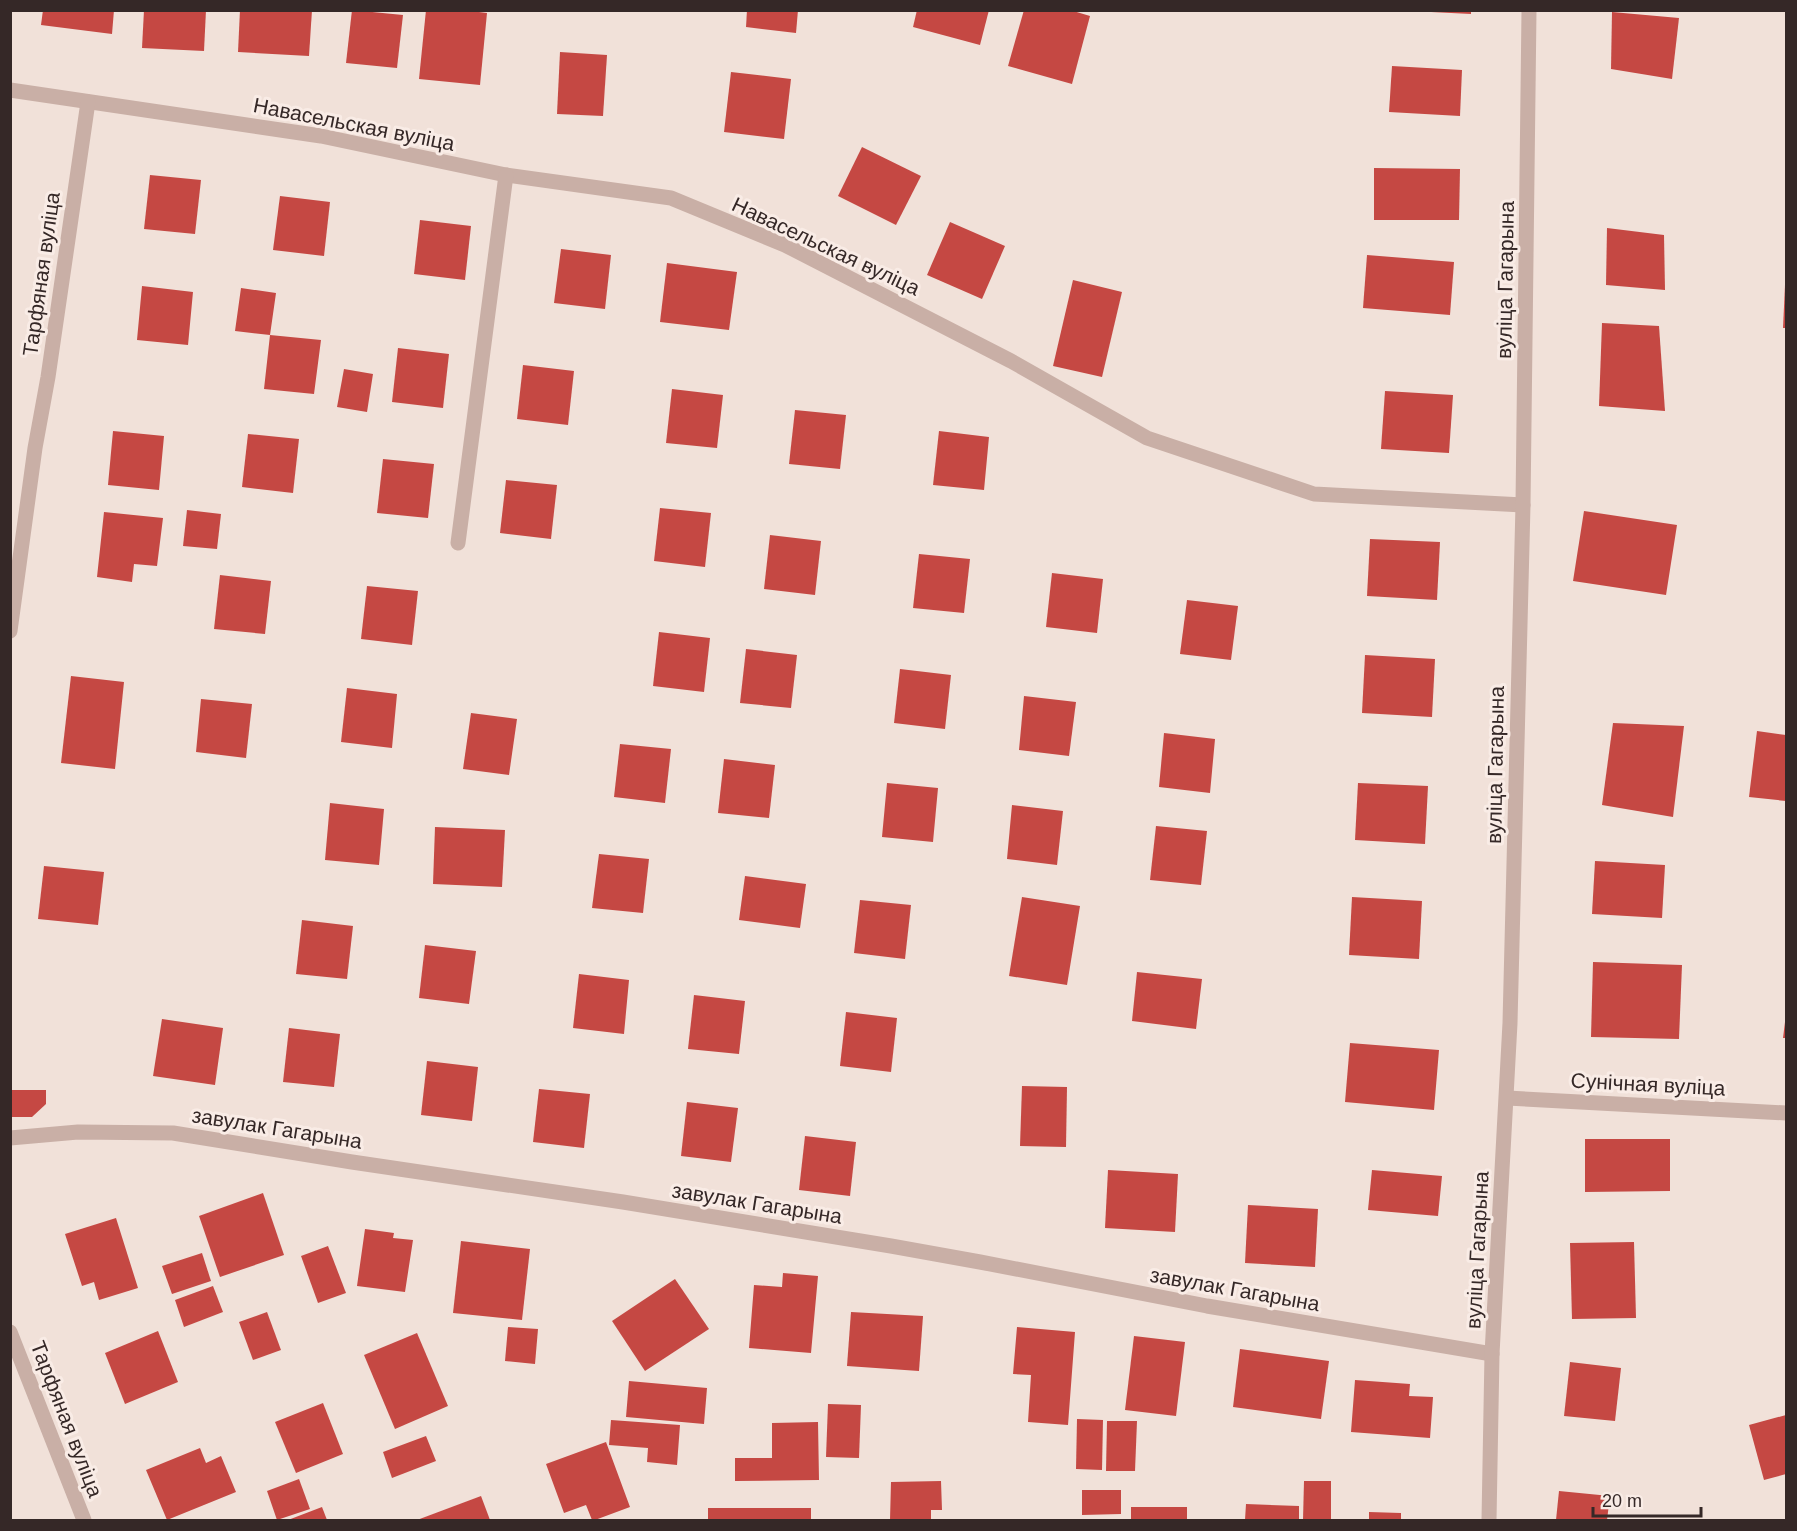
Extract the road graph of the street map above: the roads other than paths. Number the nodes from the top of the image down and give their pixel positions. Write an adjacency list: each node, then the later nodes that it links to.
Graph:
1 (1529, 10): 5 (street, вуліца Гагарына)
2 (10, 90): 3 (street, Навасельская вуліца)
3 (88, 102): 4 (street, Навасельская вуліца); 7 (street, Тарфяная вуліца)
4 (506, 175): 5 (street, Навасельская вуліца); 6 (street)
5 (1523, 505): 8 (street, вуліца Гагарына)
6 (458, 543)
7 (10, 631)
8 (1507, 1098): 9 (street, Сунічная вуліца); 12 (street, вуліца Гагарына)
9 (1786, 1113)
10 (10, 1138): 12 (street, завулак Гагарына)
11 (10, 1332): 13 (street, Тарфяная вуліца)
12 (1492, 1354): 14 (street, вуліца Гагарына)
13 (84, 1521)
14 (1489, 1521)

